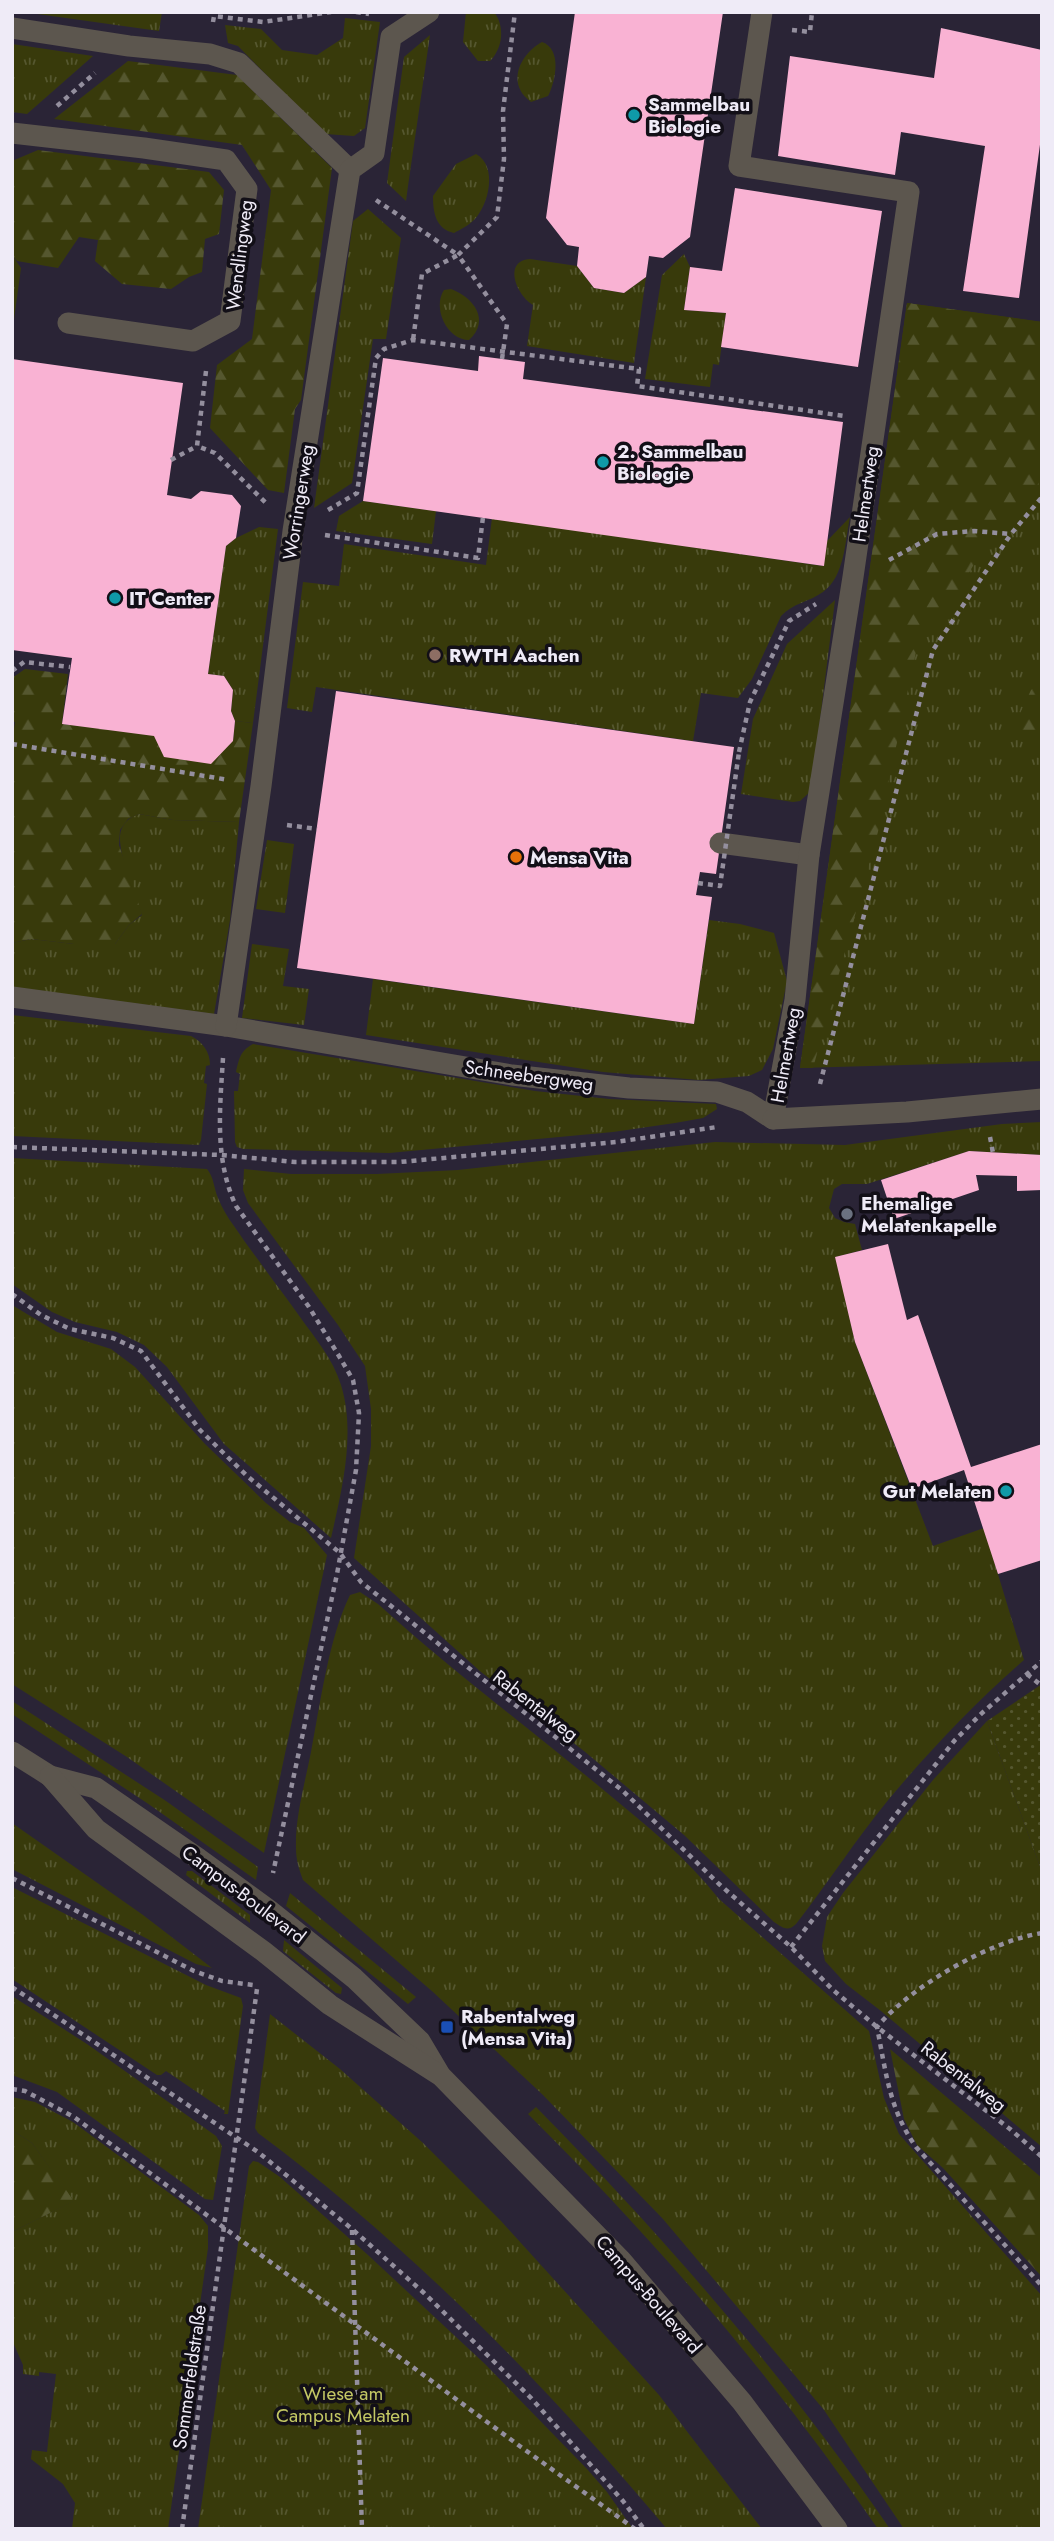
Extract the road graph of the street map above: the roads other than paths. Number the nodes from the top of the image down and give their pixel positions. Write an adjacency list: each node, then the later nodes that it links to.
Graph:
1 (429, 12): 5 (street)
2 (762, 12): 8 (street, Helmertweg)
3 (12, 29): 5 (street)
4 (18, 133): 6 (street, Wendlingweg)
5 (350, 170): 10 (street, Worringerweg)
6 (68, 323)
7 (720, 842): 8 (street)
8 (809, 855): 12 (street, Helmertweg)
9 (12, 997): 10 (street, Schneebergweg)
10 (226, 1026): 12 (street, Schneebergweg)
11 (1042, 1099): 12 (street)
12 (773, 1119)
13 (12, 1752): 14 (street, Campus-Boulevard)
14 (50, 1776): 15 (street, Campus-Boulevard); 15 (street, Campus-Boulevard)
15 (441, 2077): 16 (street, Campus-Boulevard)
16 (836, 2529)

